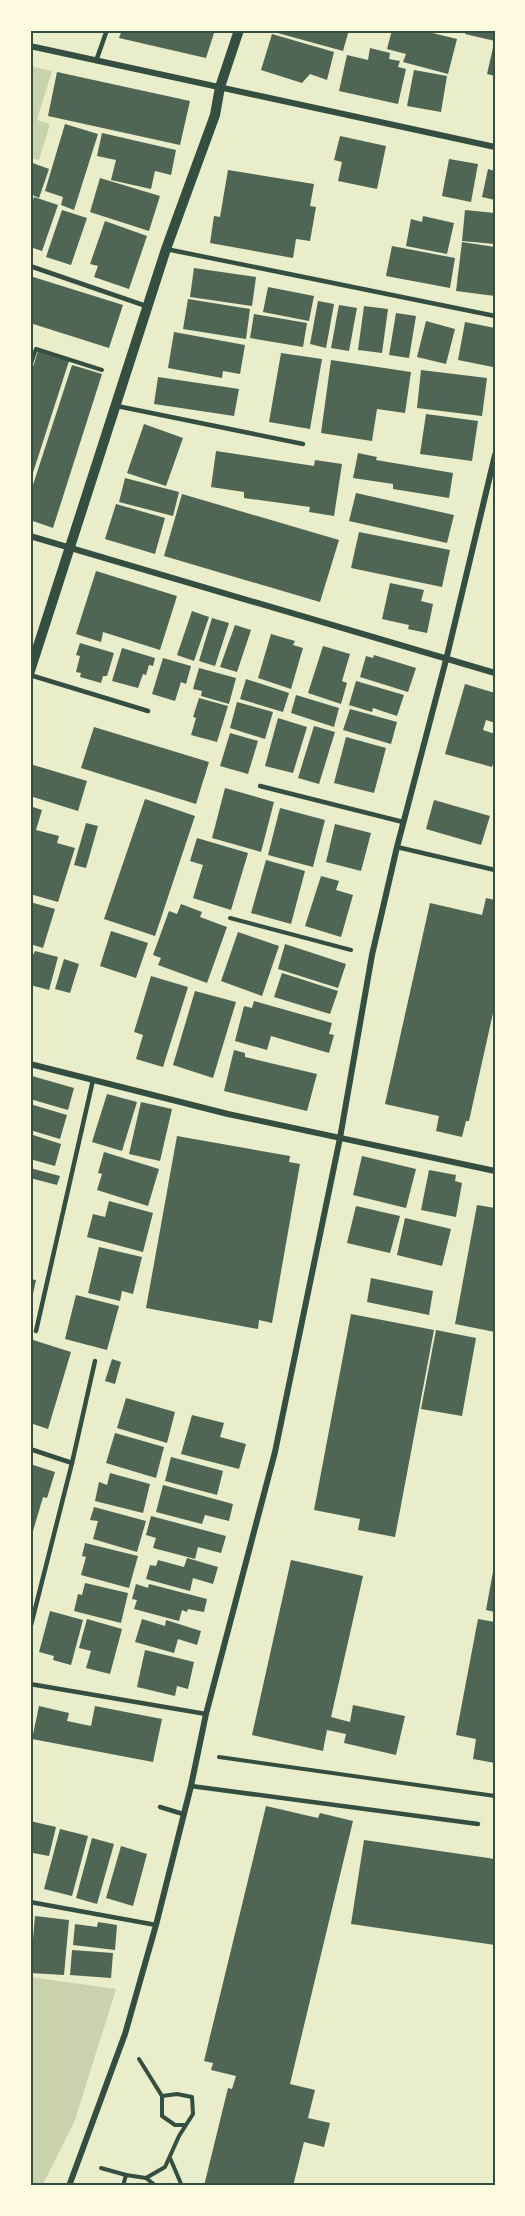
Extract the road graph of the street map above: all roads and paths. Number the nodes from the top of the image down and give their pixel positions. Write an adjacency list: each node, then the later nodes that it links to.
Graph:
1 (107, 30): 4 (lane)
2 (238, 30): 5 (street)
3 (30, 46): 4 (street)
4 (96, 60): 5 (street)
5 (220, 87): 6 (street); 7 (street)
6 (495, 147)
7 (166, 249): 9 (street); 10 (lane)
8 (30, 266): 9 (lane)
9 (149, 306): 12 (street)
10 (495, 316)
11 (30, 366): 12 (path)
12 (126, 377): 13 (street)
13 (117, 406): 14 (lane); 17 (street)
14 (303, 444)
15 (495, 455): 18 (street)
16 (30, 536): 17 (street)
17 (71, 548): 18 (street); 19 (street)
18 (446, 660): 20 (street); 23 (street)
19 (30, 673): 21 (lane)
20 (495, 673)
21 (148, 711)
22 (260, 786): 23 (lane)
23 (403, 822): 24 (street)
24 (397, 847): 25 (lane); 27 (street)
25 (495, 870)
26 (230, 918): 27 (path)
27 (372, 956): 30 (street)
28 (30, 1064): 29 (street)
29 (93, 1080): 30 (street); 32 (lane)
30 (340, 1138): 31 (street); 38 (street)
31 (495, 1171)
32 (36, 1331)
33 (95, 1361): 35 (lane)
34 (30, 1449): 35 (lane)
35 (72, 1463): 36 (lane)
36 (30, 1629)
37 (30, 1684): 38 (lane)
38 (206, 1714): 40 (street)
39 (218, 1757): 41 (path)
40 (191, 1786): 43 (street); 44 (lane)
41 (495, 1796)
42 (160, 1807): 43 (lane)
43 (183, 1814): 46 (street)
44 (478, 1824)
45 (30, 1902): 46 (lane)
46 (156, 1925): 54 (street)
47 (138, 2058): 48 (path)
48 (162, 2096): 49 (path); 49 (path)
49 (186, 2125): 50 (path)
50 (169, 2157): 53 (path); 57 (path)
51 (101, 2168): 52 (path)
52 (126, 2175): 53 (path); 55 (path)
53 (146, 2178): 56 (path)
54 (69, 2186)
55 (123, 2186)
56 (156, 2186)
57 (182, 2186)

